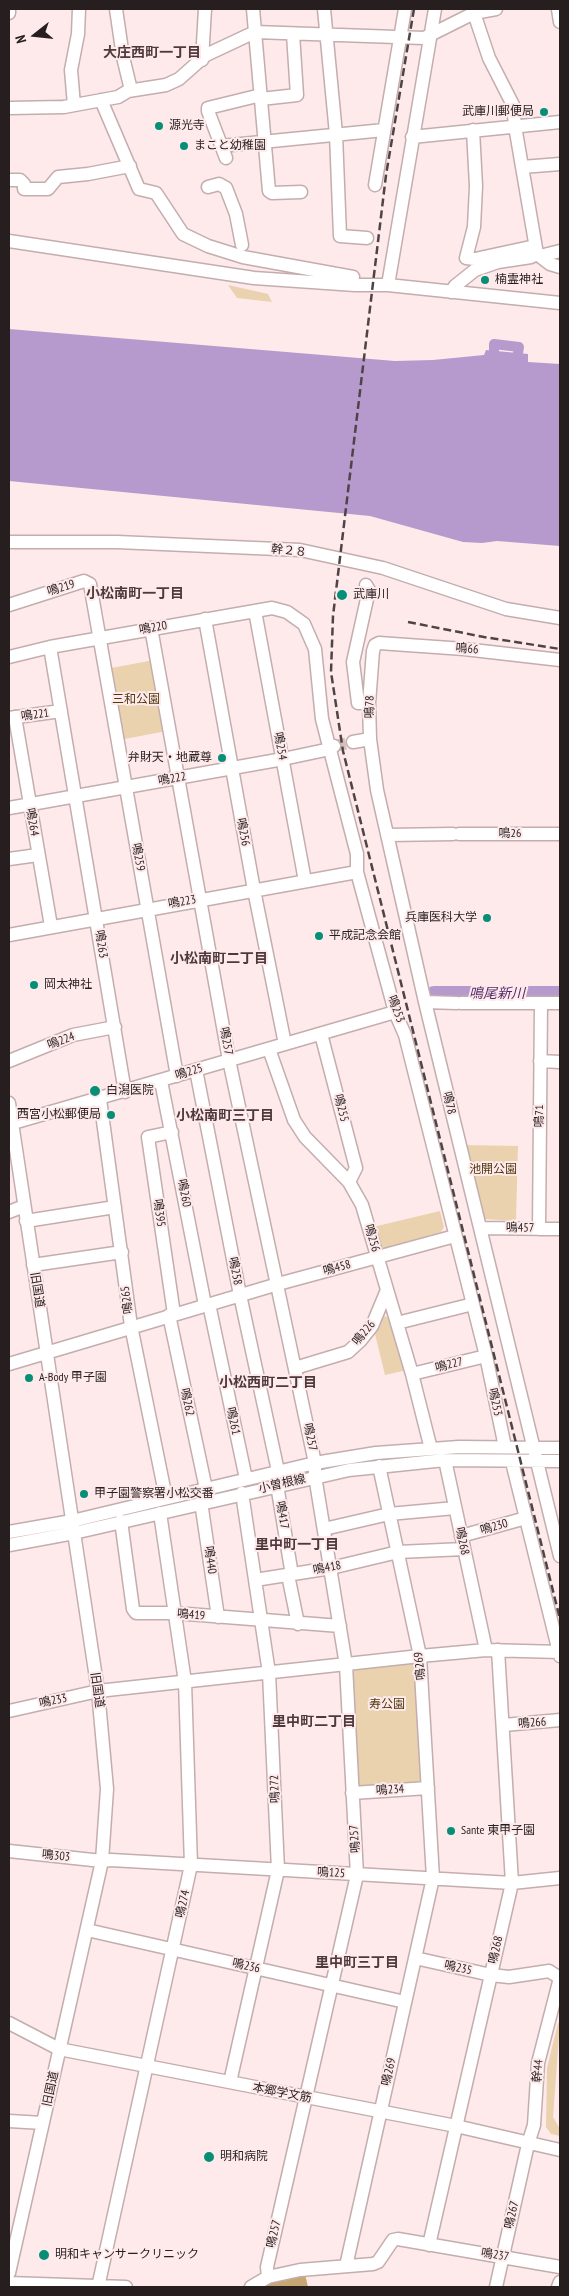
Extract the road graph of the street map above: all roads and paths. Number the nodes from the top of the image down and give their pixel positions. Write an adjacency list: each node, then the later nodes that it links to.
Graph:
1 (10, 9): 11 (street)
2 (79, 9): 23 (street)
3 (116, 9): 20 (street)
4 (205, 9): 19 (street)
5 (254, 9): 14 (street)
6 (324, 9): 16 (street)
7 (405, 9): 17 (street)
8 (435, 9): 18 (street)
9 (496, 9): 12 (street)
10 (558, 9): 13 (street)
11 (9, 13)
12 (474, 13): 18 (street); 26 (street)
13 (560, 22)
14 (255, 32): 15 (street); 19 (street); 21 (street)
15 (292, 34): 16 (street); 21 (street)
16 (327, 34): 17 (street); 29 (street)
17 (401, 36): 18 (street); 27 (street)
18 (431, 36): 30 (street)
19 (202, 60): 20 (street)
20 (131, 90): 22 (street)
21 (261, 97): 31 (street); 31 (street)
22 (101, 100): 23 (street); 33 (street)
23 (74, 105): 24 (street)
24 (9, 108)
25 (560, 122): 26 (street)
26 (514, 126): 28 (street); 34 (street)
27 (384, 130): 29 (street); 36 (street)
28 (473, 130): 30 (street); 43 (street)
29 (336, 134): 31 (street); 39 (street)
30 (412, 137): 46 (street)
31 (264, 142): 38 (street)
32 (560, 164): 34 (street)
33 (130, 166): 35 (street); 45 (street)
34 (522, 167): 43 (street)
35 (9, 180)
36 (375, 185)
37 (208, 187): 41 (street)
38 (301, 192)
39 (367, 238)
40 (9, 241): 45 (street)
41 (242, 245)
42 (560, 251): 43 (street)
43 (537, 252): 44 (street); 47 (street)
44 (560, 267)
45 (368, 284): 46 (street)
46 (388, 285): 47 (street)
47 (451, 292): 48 (street)
48 (560, 303)
49 (9, 542): 53 (street, 幹２８)
50 (368, 588): 61 (street)
51 (9, 605): 56 (street, 鳴219)
52 (256, 611): 54 (street, 鳴220); 66 (street, 鳴253); 67 (street, 鳴254)
53 (560, 618)
54 (205, 619): 55 (street, 鳴220); 68 (street, 鳴256)
55 (151, 628): 56 (street, 鳴220); 69 (street, 鳴257)
56 (99, 638): 58 (street, 鳴220); 70 (street, 鳴259)
57 (375, 646): 60 (street, 鳴66); 64 (street, 鳴78)
58 (50, 647): 59 (street, 鳴220); 62 (street, 鳴263)
59 (9, 657)
60 (560, 660)
61 (366, 703)
62 (60, 711): 63 (street, 鳴221); 71 (street, 鳴263)
63 (12, 717): 72 (street, 鳴264)
64 (370, 739): 65 (street); 75 (street, 鳴78)
65 (353, 742)
66 (332, 748): 67 (street, 鳴222); 78 (street, 鳴253)
67 (282, 759): 68 (street, 鳴222); 79 (street, 鳴254)
68 (231, 768): 69 (street, 鳴222); 80 (street, 鳴256)
69 (178, 778): 70 (street, 鳴222); 81 (street, 鳴257)
70 (125, 787): 71 (street, 鳴222); 82 (street, 鳴259)
71 (75, 796): 72 (street, 鳴222); 83 (street, 鳴263)
72 (29, 804): 73 (street, 鳴222); 76 (street, 鳴264)
73 (9, 808)
74 (560, 834): 75 (street, 鳴26)
75 (387, 835): 86 (street, 鳴78)
76 (38, 855): 77 (street); 84 (street, 鳴264)
77 (9, 859)
78 (357, 872): 79 (street, 鳴223); 89 (street, 鳴253)
79 (305, 881): 80 (street, 鳴223)
80 (254, 890): 81 (street, 鳴223); 92 (street, 鳴256)
81 (200, 899): 82 (street, 鳴223); 95 (street, 鳴257)
82 (147, 908): 83 (street, 鳴223); 99 (street, 鳴259)
83 (97, 918): 84 (street, 鳴223); 90 (street, 鳴263)
84 (51, 926): 85 (street, 鳴223)
85 (9, 935)
86 (425, 1002): 87 (street); 110 (street, 鳴78)
87 (541, 1003): 88 (street); 96 (street, 鳴71)
88 (560, 1003)
89 (395, 1012): 91 (street, 鳴225); 113 (street, 鳴253)
90 (115, 1027): 94 (street, 鳴224); 101 (street, 鳴263)
91 (321, 1034): 92 (street, 鳴225); 105 (street, 鳴255)
92 (285, 1044): 93 (street, 鳴225)
93 (269, 1049): 95 (street, 鳴225); 105 (street, 鳴256)
94 (9, 1060)
95 (229, 1060): 98 (street, 鳴225); 117 (street, 鳴257)
96 (540, 1061): 97 (street); 111 (street, 鳴71)
97 (560, 1062)
98 (196, 1070): 99 (street, 鳴225); 119 (street, 鳴258)
99 (177, 1076): 100 (street, 鳴225)
100 (161, 1081): 101 (street, 鳴225); 104 (street, 鳴260)
101 (125, 1092): 102 (street, 鳴225)
102 (100, 1099): 103 (street, 鳴225); 107 (street, 鳴265)
103 (10, 1112): 106 (street, 旧国道)
104 (172, 1132): 120 (street, 鳴260); 122 (street, 鳴395)
105 (349, 1182): 115 (street, 鳴256)
106 (24, 1206): 108 (street); 109 (street, 旧国道)
107 (115, 1207): 109 (street); 114 (street, 鳴265)
108 (9, 1212)
109 (26, 1220): 116 (street, 旧国道)
110 (480, 1228): 111 (street, 鳴457); 131 (street, 鳴78)
111 (539, 1229): 112 (street, 鳴457)
112 (560, 1229)
113 (455, 1236): 115 (street, 鳴458); 121 (street, 鳴253)
114 (122, 1252): 116 (street); 124 (street, 鳴265)
115 (378, 1257): 117 (street, 鳴458); 118 (street, 鳴256)
116 (33, 1265): 125 (street, 旧国道)
117 (278, 1284): 119 (street, 鳴458); 128 (street, 鳴257)
118 (387, 1290): 123 (street, 鳴256); 128 (street, 鳴226)
119 (240, 1295): 120 (street, 鳴458); 140 (street, 鳴258)
120 (207, 1304): 122 (street, 鳴458); 141 (street, 鳴261)
121 (473, 1304): 123 (street, 鳴226); 126 (street, 鳴253)
122 (171, 1315): 124 (street, 鳴458); 143 (street, 鳴262)
123 (397, 1323): 129 (street, 鳴256)
124 (130, 1326): 125 (street, 鳴458); 145 (street, 鳴265)
125 (46, 1352): 127 (street); 153 (street, 旧国道)
126 (486, 1356): 129 (street, 鳴227); 130 (street, 鳴253)
127 (9, 1364)
128 (295, 1368): 139 (street, 鳴257)
129 (412, 1374): 133 (street, 鳴256)
130 (505, 1447): 131 (street, 小曽根線); 133 (street, 小曽根線)
131 (534, 1447): 132 (street, 小曽根線); 135 (street, 鳴78)
132 (560, 1448)
133 (431, 1449): 139 (street, 小曽根線)
134 (445, 1460): 137 (street, 小曽根線); 138 (street, 小曽根線); 148 (street, 鳴268)
135 (537, 1461): 136 (street, 小曽根線); 137 (street, 小曽根線); 147 (street, 鳴78)
136 (560, 1461)
137 (512, 1462): 151 (street)
138 (379, 1466): 139 (street, 小曽根線); 150 (street, 鳴269)
139 (315, 1470): 140 (street, 小曽根線); 142 (street, 小曽根線); 154 (street, 鳴257)
140 (278, 1471): 141 (street, 小曽根線)
141 (246, 1479): 143 (street, 小曽根線)
142 (277, 1485): 144 (street, 小曽根線); 162 (street, 鳴417)
143 (206, 1489): 145 (street, 小曽根線)
144 (242, 1493): 146 (street, 小曽根線); 163 (street, 鳴272)
145 (166, 1498): 153 (street, 小曽根線)
146 (201, 1502): 149 (street, 小曽根線); 165 (street, 鳴440)
147 (554, 1507): 160 (street, 鳴78)
148 (455, 1508): 150 (street); 156 (street, 鳴268)
149 (160, 1513): 152 (street, 小曽根線); 164 (street, 鳴274)
150 (389, 1514): 154 (street); 159 (street, 鳴269)
151 (526, 1518): 156 (street, 鳴230); 170 (street)
152 (121, 1521): 153 (street, 小曽根線); 164 (street, 鳴419)
153 (73, 1527): 155 (street, 小曽根線); 157 (street, 小曽根線); 175 (street, 旧国道)
154 (324, 1529): 161 (street, 鳴257)
155 (9, 1532)
156 (461, 1536): 158 (street, 鳴268)
157 (9, 1545)
158 (464, 1549): 159 (street, 鳴418); 169 (street, 鳴268)
159 (398, 1552): 161 (street, 鳴418); 171 (street, 鳴269)
160 (560, 1556)
161 (331, 1568): 162 (street, 鳴418); 168 (street, 鳴257)
162 (290, 1575): 163 (street, 鳴418); 167 (street, 鳴417)
163 (255, 1580): 166 (street, 鳴272)
164 (175, 1613): 165 (street, 鳴419); 174 (street, 鳴274)
165 (218, 1617): 166 (street, 鳴419)
166 (261, 1621): 167 (street, 鳴419); 173 (street, 鳴272)
167 (298, 1624): 168 (street, 鳴419)
168 (340, 1626): 172 (street, 鳴257)
169 (492, 1650): 170 (street, 鳴233); 171 (street, 鳴233); 178 (street, 鳴268)
170 (560, 1654)
171 (420, 1656): 172 (street, 鳴233); 179 (street, 鳴269)
172 (346, 1665): 173 (street, 鳴233); 180 (street, 鳴257)
173 (269, 1673): 174 (street, 鳴233); 184 (street, 鳴272)
174 (185, 1682): 175 (street, 鳴233); 183 (street, 鳴274)
175 (98, 1691): 176 (street, 鳴233); 182 (street, 旧国道)
176 (9, 1711)
177 (560, 1720): 178 (street, 鳴266)
178 (504, 1725): 188 (street, 鳴268)
179 (428, 1788): 180 (street, 鳴234); 185 (street, 鳴269)
180 (352, 1792): 186 (street, 鳴257)
181 (9, 1851): 182 (street, 鳴303)
182 (102, 1861): 183 (street, 鳴125); 189 (street, 旧国道)
183 (192, 1865): 184 (street, 鳴125); 190 (street, 鳴274)
184 (278, 1870): 186 (street, 鳴125); 192 (street, 鳴272)
185 (433, 1874): 186 (street, 鳴125); 188 (street, 鳴125); 191 (street, 鳴269)
186 (357, 1875): 195 (street, 鳴257)
187 (560, 1878): 188 (street, 鳴125)
188 (512, 1883): 193 (street, 鳴268)
189 (87, 1930): 190 (street, 鳴236); 199 (street, 旧国道)
190 (173, 1949): 192 (street, 鳴236); 200 (street, 鳴274)
191 (415, 1958): 193 (street, 鳴235); 197 (street, 鳴269)
192 (255, 1968): 195 (street, 鳴236); 201 (street, 鳴272)
193 (491, 1975): 194 (street, 鳴235); 206 (street, 鳴268)
194 (560, 1978): 196 (street, 幹44)
195 (331, 1985): 197 (street, 鳴236); 202 (street, 鳴257)
196 (557, 1997): 207 (street, 幹44)
197 (405, 2002): 203 (street, 鳴269)
198 (9, 2023): 199 (street, 本郷学文筋)
199 (60, 2050): 200 (street, 本郷学文筋); 205 (street, 旧国道)
200 (148, 2067): 201 (street, 本郷学文筋); 217 (street, 鳴274)
201 (230, 2082): 202 (street, 本郷学文筋)
202 (306, 2098): 203 (street, 本郷学文筋); 214 (street, 鳴257)
203 (380, 2112): 206 (street, 本郷学文筋); 211 (street, 鳴269)
204 (9, 2121): 205 (street)
205 (43, 2123): 213 (street, 旧国道)
206 (456, 2126): 207 (street, 本郷学文筋); 209 (street, 鳴268)
207 (528, 2144): 208 (street, 本郷学文筋); 210 (street, 鳴267)
208 (560, 2150)
209 (429, 2245): 210 (street, 鳴237); 211 (street, 鳴237)
210 (503, 2256): 212 (street, 鳴237); 220 (street, 鳴267)
211 (346, 2266): 214 (street)
212 (560, 2267)
213 (9, 2273)
214 (268, 2277): 219 (street)
215 (560, 2282): 221 (street)
216 (9, 2283): 217 (street)
217 (98, 2287): 218 (street)
218 (126, 2287)
219 (251, 2287)
220 (496, 2287)
221 (558, 2287)

